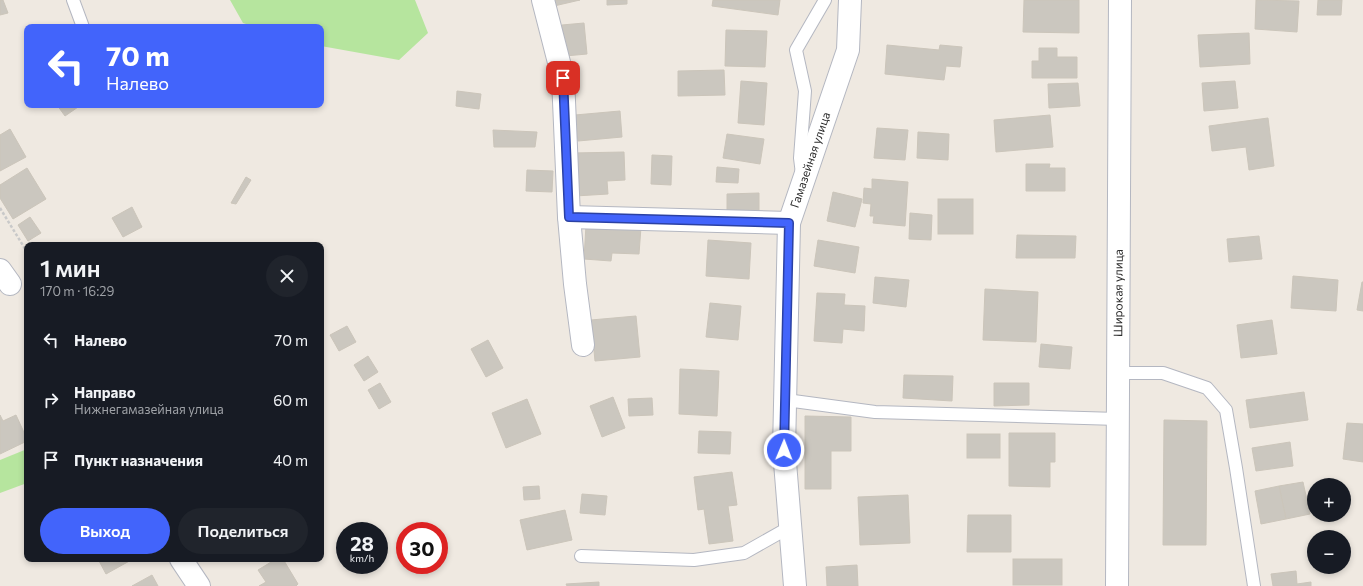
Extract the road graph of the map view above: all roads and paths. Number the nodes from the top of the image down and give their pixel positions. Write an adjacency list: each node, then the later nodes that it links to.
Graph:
1 (74, 0): 6 (lane)
2 (543, 0): 9 (street)
3 (825, 0): 7 (lane)
4 (850, 0): 7 (street, Гамазейная улица)
5 (1120, 0): 13 (street, Широкая улица)
6 (82, 24)
7 (803, 181): 10 (street, Гамазейная улица)
8 (0, 208): 11 (path)
9 (569, 217): 10 (street); 12 (street)
10 (789, 223): 14 (street, Гамазейная улица)
11 (24, 247)
12 (583, 345)
13 (1118, 373): 15 (street, Широкая улица); 22 (lane)
14 (786, 400): 15 (lane); 16 (street, Гамазейная улица)
15 (1118, 419): 21 (street, Широкая улица)
16 (790, 527): 17 (lane); 20 (street, Гамазейная улица)
17 (581, 556)
18 (183, 562): 19 (street)
19 (199, 586)
20 (795, 586)
21 (1117, 586)
22 (1254, 586)

